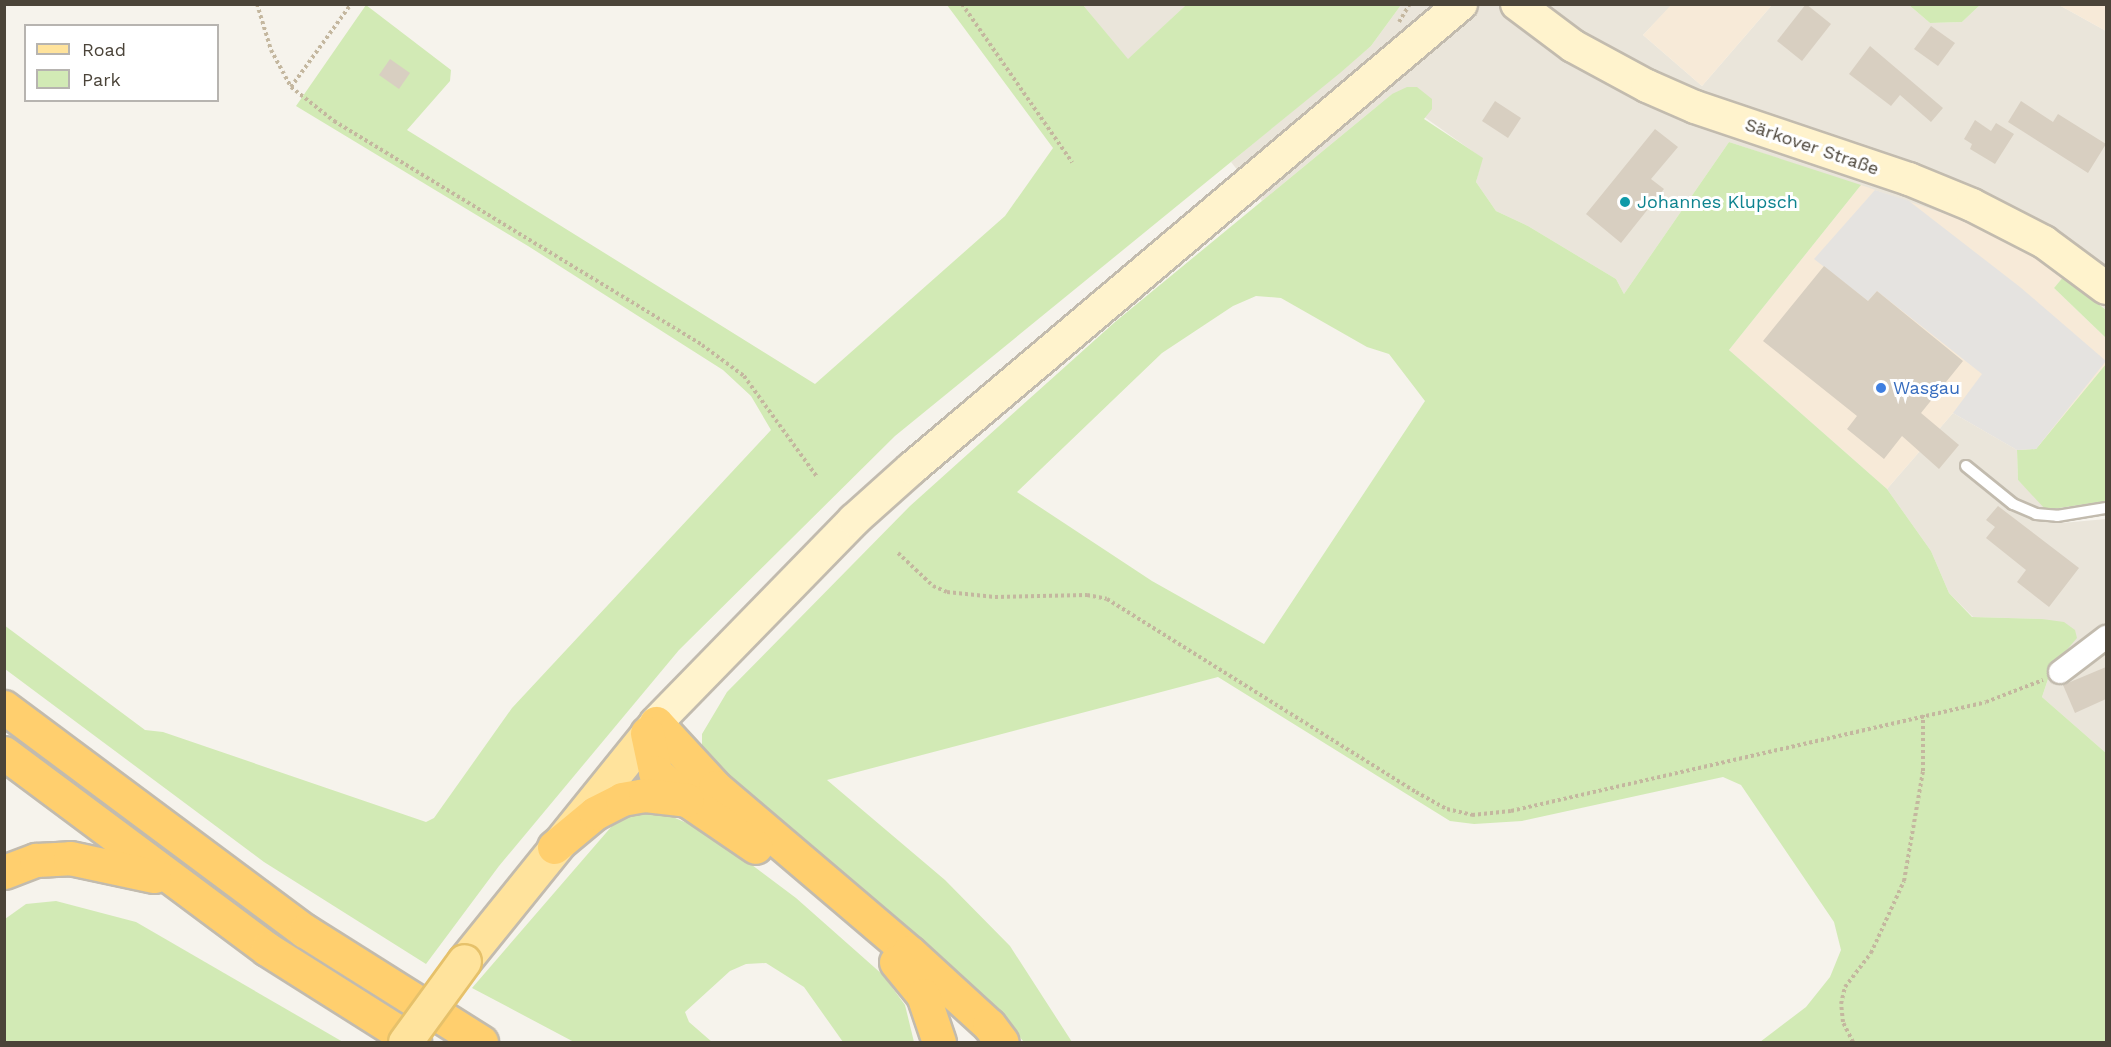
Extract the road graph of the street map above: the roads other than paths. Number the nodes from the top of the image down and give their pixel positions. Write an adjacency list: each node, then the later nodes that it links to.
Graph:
1 (1461, 4): 9 (main road)
2 (1517, 4): 3 (main road, Särkover Straße)
3 (2106, 288)
4 (1966, 466): 5 (lane)
5 (2106, 508)
6 (2106, 637): 7 (street)
7 (2060, 672)
8 (4, 707): 17 (highway)
9 (652, 728): 11 (highway); 12 (main road); 19 (highway)
10 (4, 753): 14 (highway)
11 (687, 800): 12 (highway); 18 (highway)
12 (554, 847): 15 (main road, bridge)
13 (4, 872): 14 (highway)
14 (171, 880): 16 (highway)
15 (405, 1042)
16 (414, 1042)
17 (482, 1042)
18 (939, 1042)
19 (1002, 1042)

